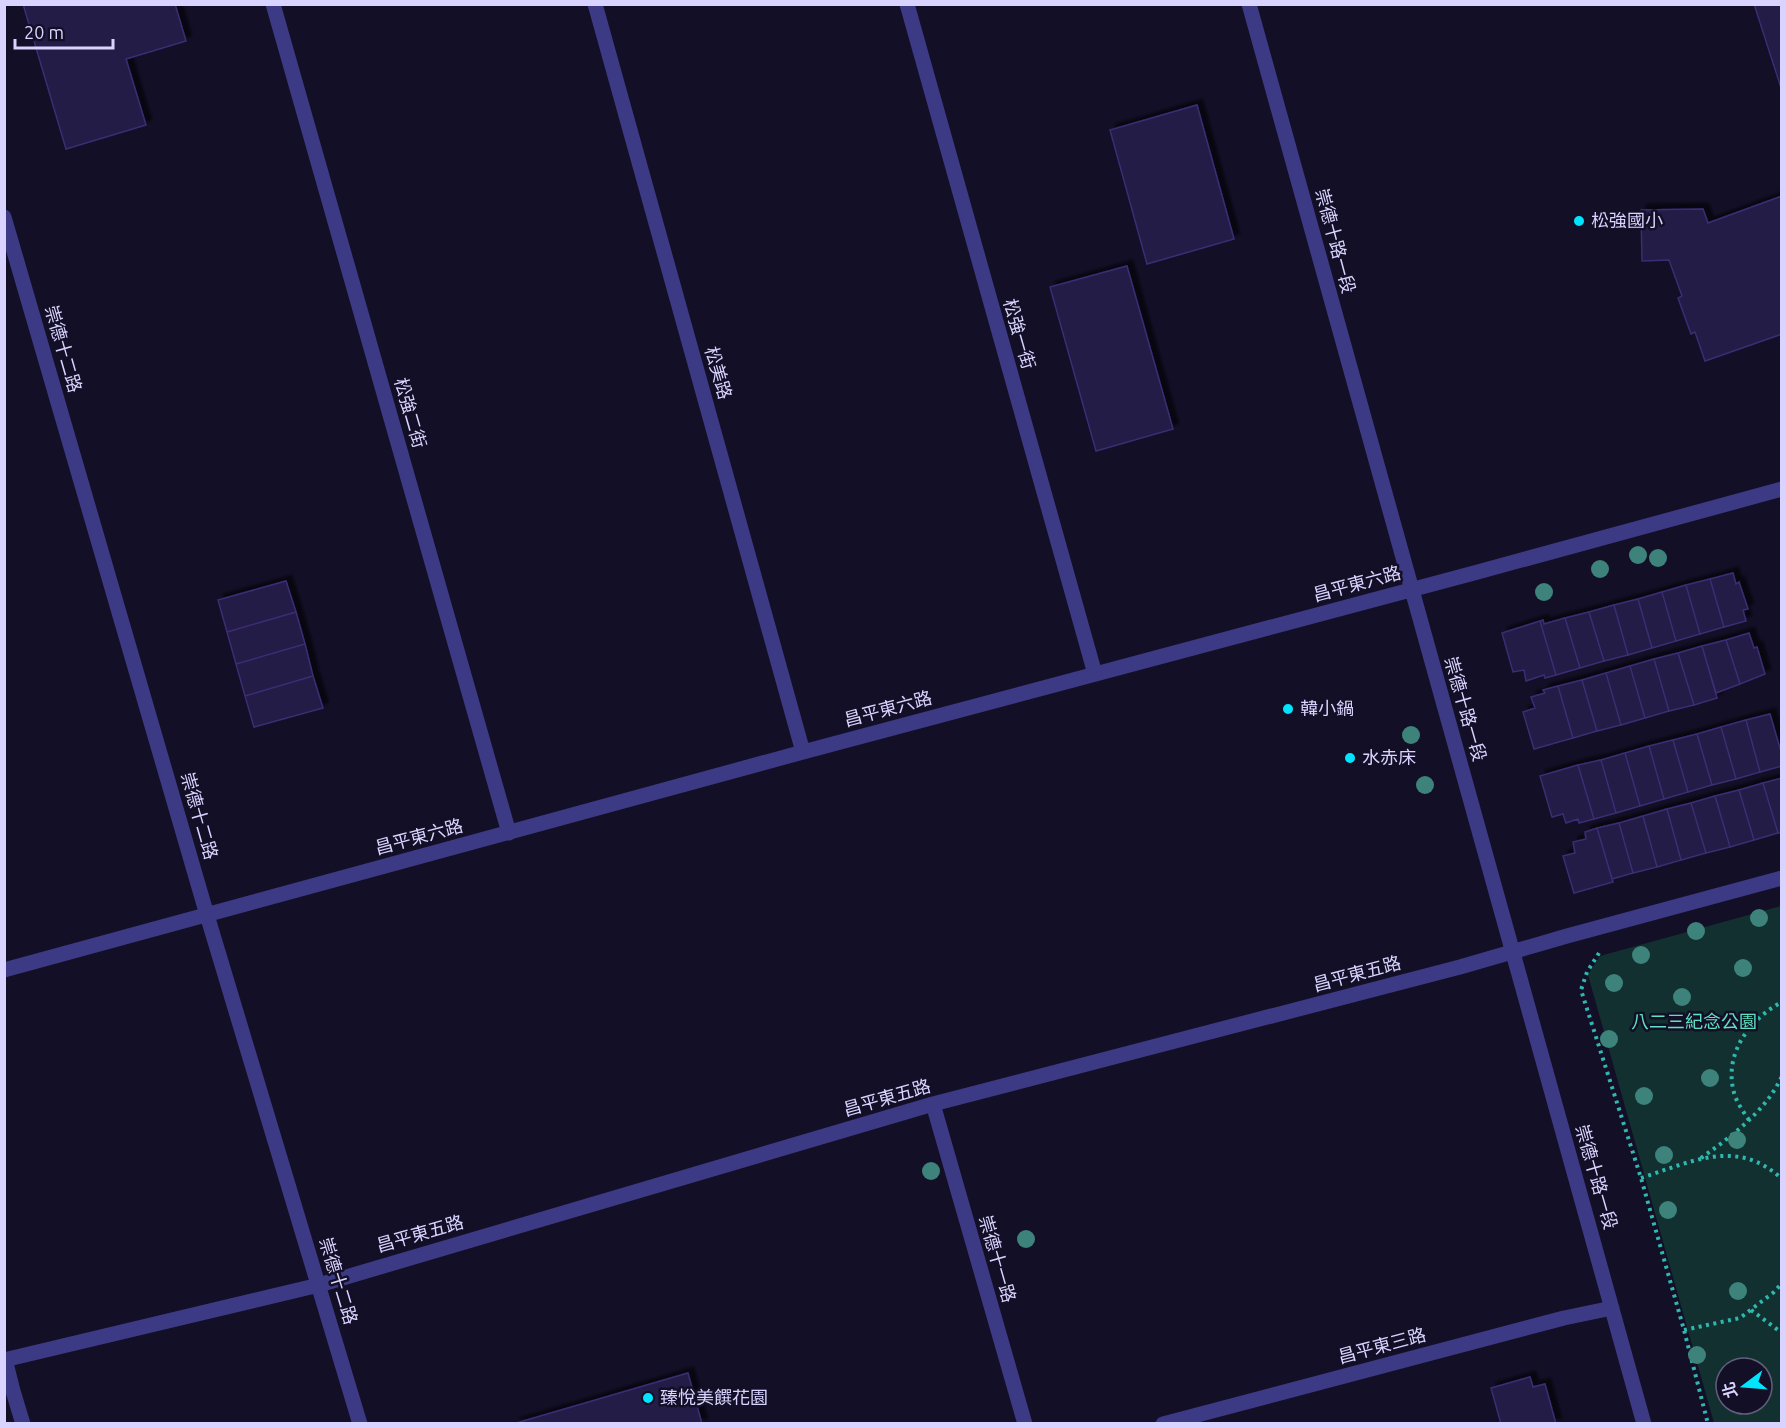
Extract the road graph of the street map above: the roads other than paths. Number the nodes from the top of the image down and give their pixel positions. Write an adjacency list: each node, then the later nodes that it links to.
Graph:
1 (273, 4): 10 (street, 松強二街)
2 (595, 4): 9 (street, 松美路)
3 (907, 4): 8 (street, 松強一街)
4 (1249, 4): 7 (street, 崇德十路一段)
5 (4, 217): 12 (street, 崇德十二路)
6 (1782, 489): 7 (street, 昌平東六路)
7 (1411, 590): 8 (street, 昌平東六路); 13 (street, 崇德十路一段)
8 (1095, 674): 9 (street, 昌平東六路)
9 (803, 752): 10 (street, 昌平東六路)
10 (509, 833): 12 (street, 昌平東六路)
11 (1782, 878): 13 (street, 昌平東五路)
12 (207, 915): 14 (street, 昌平東六路); 16 (street, 崇德十二路)
13 (1512, 952): 15 (street, 昌平東五路); 17 (street, 崇德十路一段)
14 (4, 970)
15 (933, 1104): 16 (street, 昌平東五路); 21 (street, 崇德十一路)
16 (319, 1285): 18 (street, 昌平東五路); 20 (street, 崇德十二路)
17 (1612, 1308): 22 (street, 昌平東三路); 23 (street, 崇德十路一段)
18 (5, 1360): 19 (street)
19 (23, 1424)
20 (360, 1424)
21 (1025, 1424)
22 (1162, 1424)
23 (1644, 1424)

